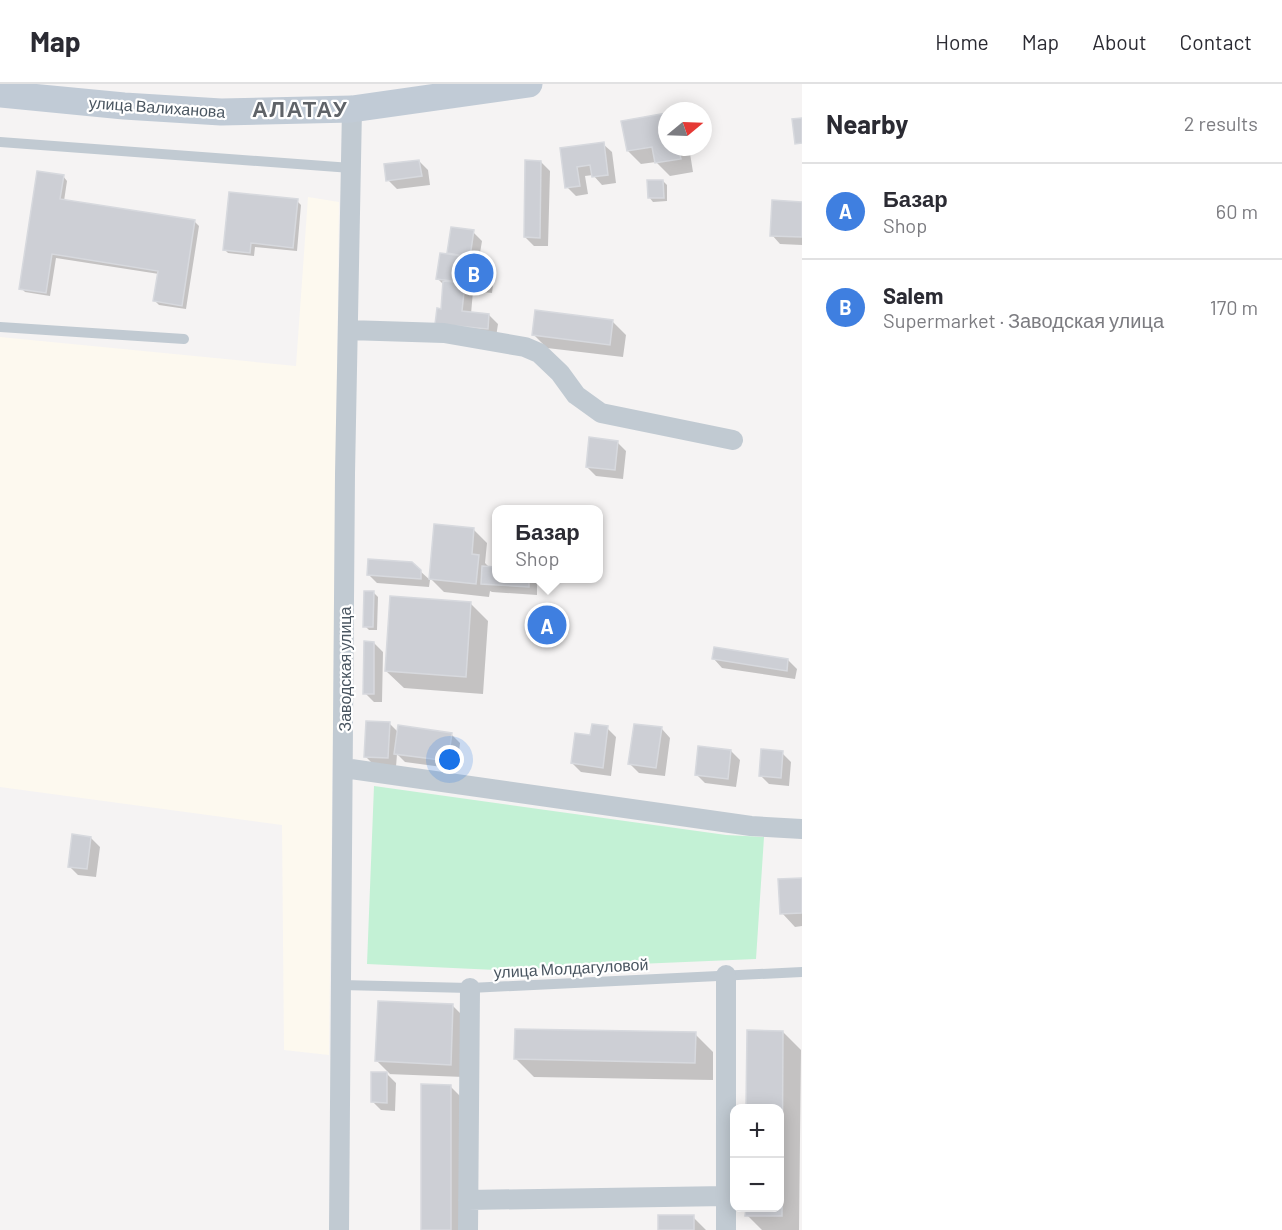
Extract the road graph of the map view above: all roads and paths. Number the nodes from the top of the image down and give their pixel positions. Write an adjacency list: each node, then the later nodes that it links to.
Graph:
1 (529, 84): 3 (main road, улица Валиханова)
2 (0, 94): 3 (main road, улица Валиханова)
3 (352, 109): 5 (street, Заводская улица)
4 (0, 142): 5 (lane)
5 (351, 168): 7 (street, Заводская улица)
6 (0, 327): 8 (lane)
7 (348, 330): 9 (street); 10 (street, Заводская улица)
8 (184, 339)
9 (733, 440)
10 (344, 768): 11 (street); 14 (street, Заводская улица)
11 (802, 830)
12 (802, 972): 13 (lane, улица Молдагуловой)
13 (726, 975): 15 (lane, улица Молдагуловой); 16 (street)
14 (341, 985): 15 (lane, улица Молдагуловой); 18 (street, Заводская улица)
15 (470, 988): 17 (street)
16 (726, 1196): 17 (street); 20 (street)
17 (468, 1200): 19 (street)
18 (339, 1230)
19 (468, 1230)
20 (726, 1230)

